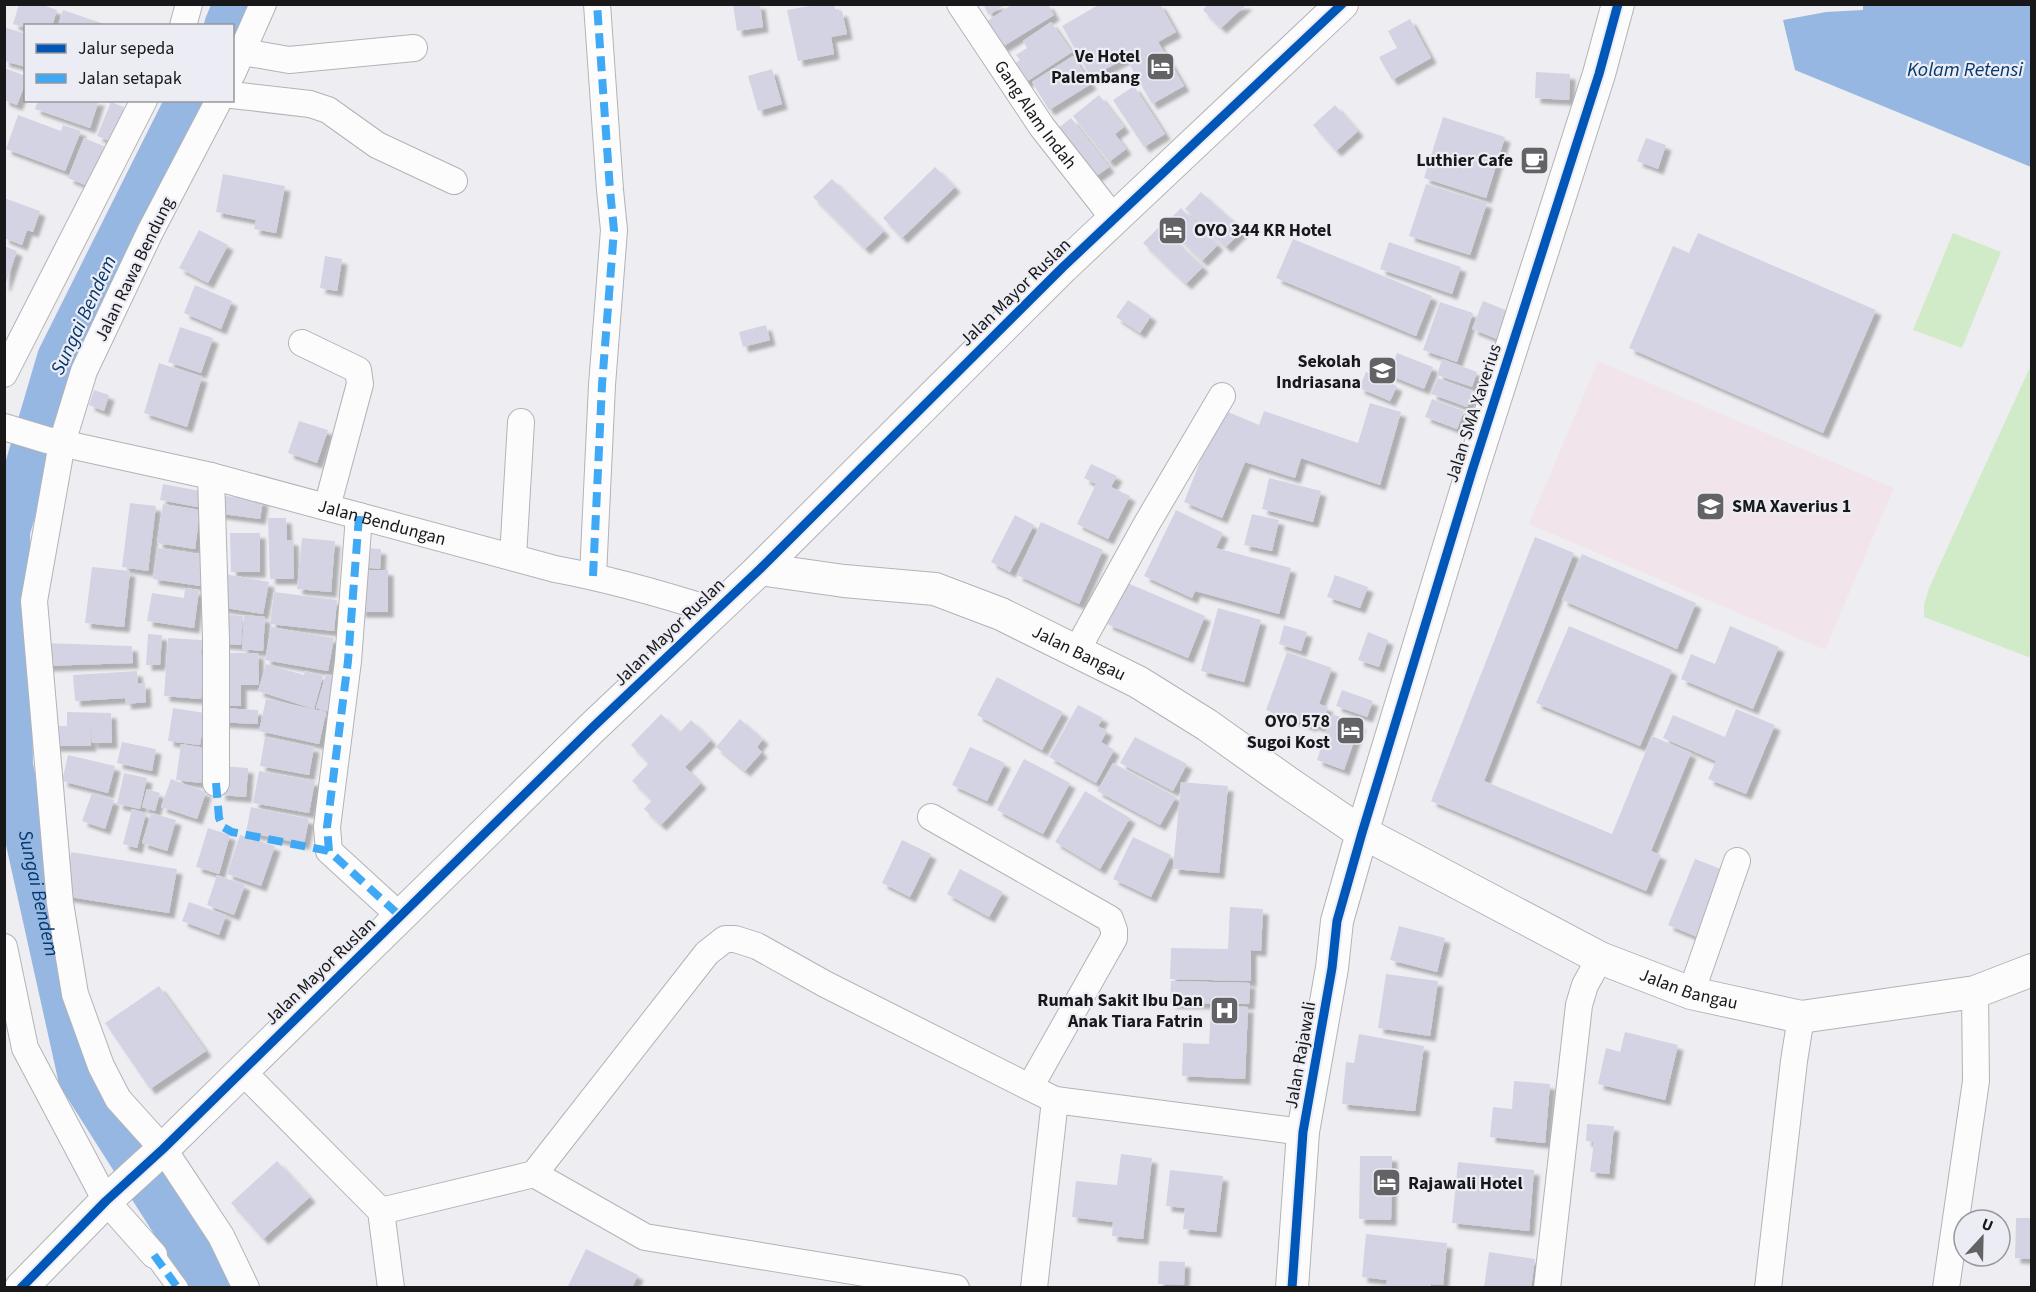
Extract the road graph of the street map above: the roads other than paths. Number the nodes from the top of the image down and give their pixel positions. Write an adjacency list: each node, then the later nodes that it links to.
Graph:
1 (189, 4): 7 (street)
2 (263, 4): 9 (street)
3 (597, 4): 26 (street)
4 (960, 4): 14 (street, Gang Alam Indah)
5 (1618, 4): 31 (street, Jalan SMA Xaverius)
6 (1336, 7): 14 (street, Jalan Mayor Ruslan)
7 (184, 24)
8 (414, 48): 9 (street)
9 (238, 63)
10 (234, 95): 13 (street)
11 (143, 102): 16 (street)
12 (218, 102): 20 (street, Jalan Rawa Bendung)
13 (454, 181)
14 (1115, 220): 25 (street, Jalan Mayor Ruslan)
15 (302, 343): 22 (street)
16 (4, 374)
17 (1222, 396): 28 (street)
18 (521, 422): 24 (street)
19 (4, 428): 20 (street, Jalan Bendungan)
20 (55, 442): 21 (street, Jalan Bendungan); 44 (street, Jalan Rawa Bendung)
21 (211, 476): 22 (street, Jalan Bendungan); 29 (street)
22 (327, 507): 23 (street, Jalan Bendungan)
23 (359, 516): 24 (street, Jalan Bendungan); 33 (street)
24 (513, 557): 26 (street, Jalan Bendungan)
25 (760, 569): 27 (street, Jalan Mayor Ruslan); 28 (street, Jalan Bangau)
26 (593, 576): 27 (street, Jalan Bendungan)
27 (715, 611): 33 (street, Jalan Mayor Ruslan)
28 (1077, 650): 31 (street, Jalan Bangau)
29 (216, 783)
30 (931, 817): 41 (street)
31 (1367, 835): 35 (street, Jalan Bangau); 43 (street, Jalan Rajawali)
32 (1737, 861): 38 (street)
33 (400, 916): 40 (street, Jalan Mayor Ruslan)
34 (4, 947): 46 (street)
35 (1600, 958): 38 (street, Jalan Bangau); 56 (street)
36 (2031, 970): 37 (street, Jalan Bangau)
37 (1975, 992): 39 (street, Jalan Bangau); 58 (street)
38 (1691, 993): 39 (street, Jalan Bangau)
39 (1801, 1017): 57 (street)
40 (242, 1071): 44 (street, Jalan Mayor Ruslan); 47 (street)
41 (1030, 1087): 42 (street); 45 (street)
42 (1055, 1100): 43 (street); 54 (street)
43 (1303, 1132): 55 (street, Jalan Rajawali)
44 (159, 1153): 46 (street, Jalan Mayor Ruslan); 51 (street, Jalan Rawa Bendung)
45 (534, 1174): 47 (street); 53 (street)
46 (109, 1200): 48 (street); 49 (street, Jalan Mayor Ruslan)
47 (381, 1211): 52 (street)
48 (154, 1255): 50 (street)
49 (21, 1287)
50 (178, 1287)
51 (246, 1287)
52 (391, 1287)
53 (956, 1287)
54 (1034, 1287)
55 (1292, 1287)
56 (1547, 1287)
57 (1768, 1287)
58 (1946, 1287)

